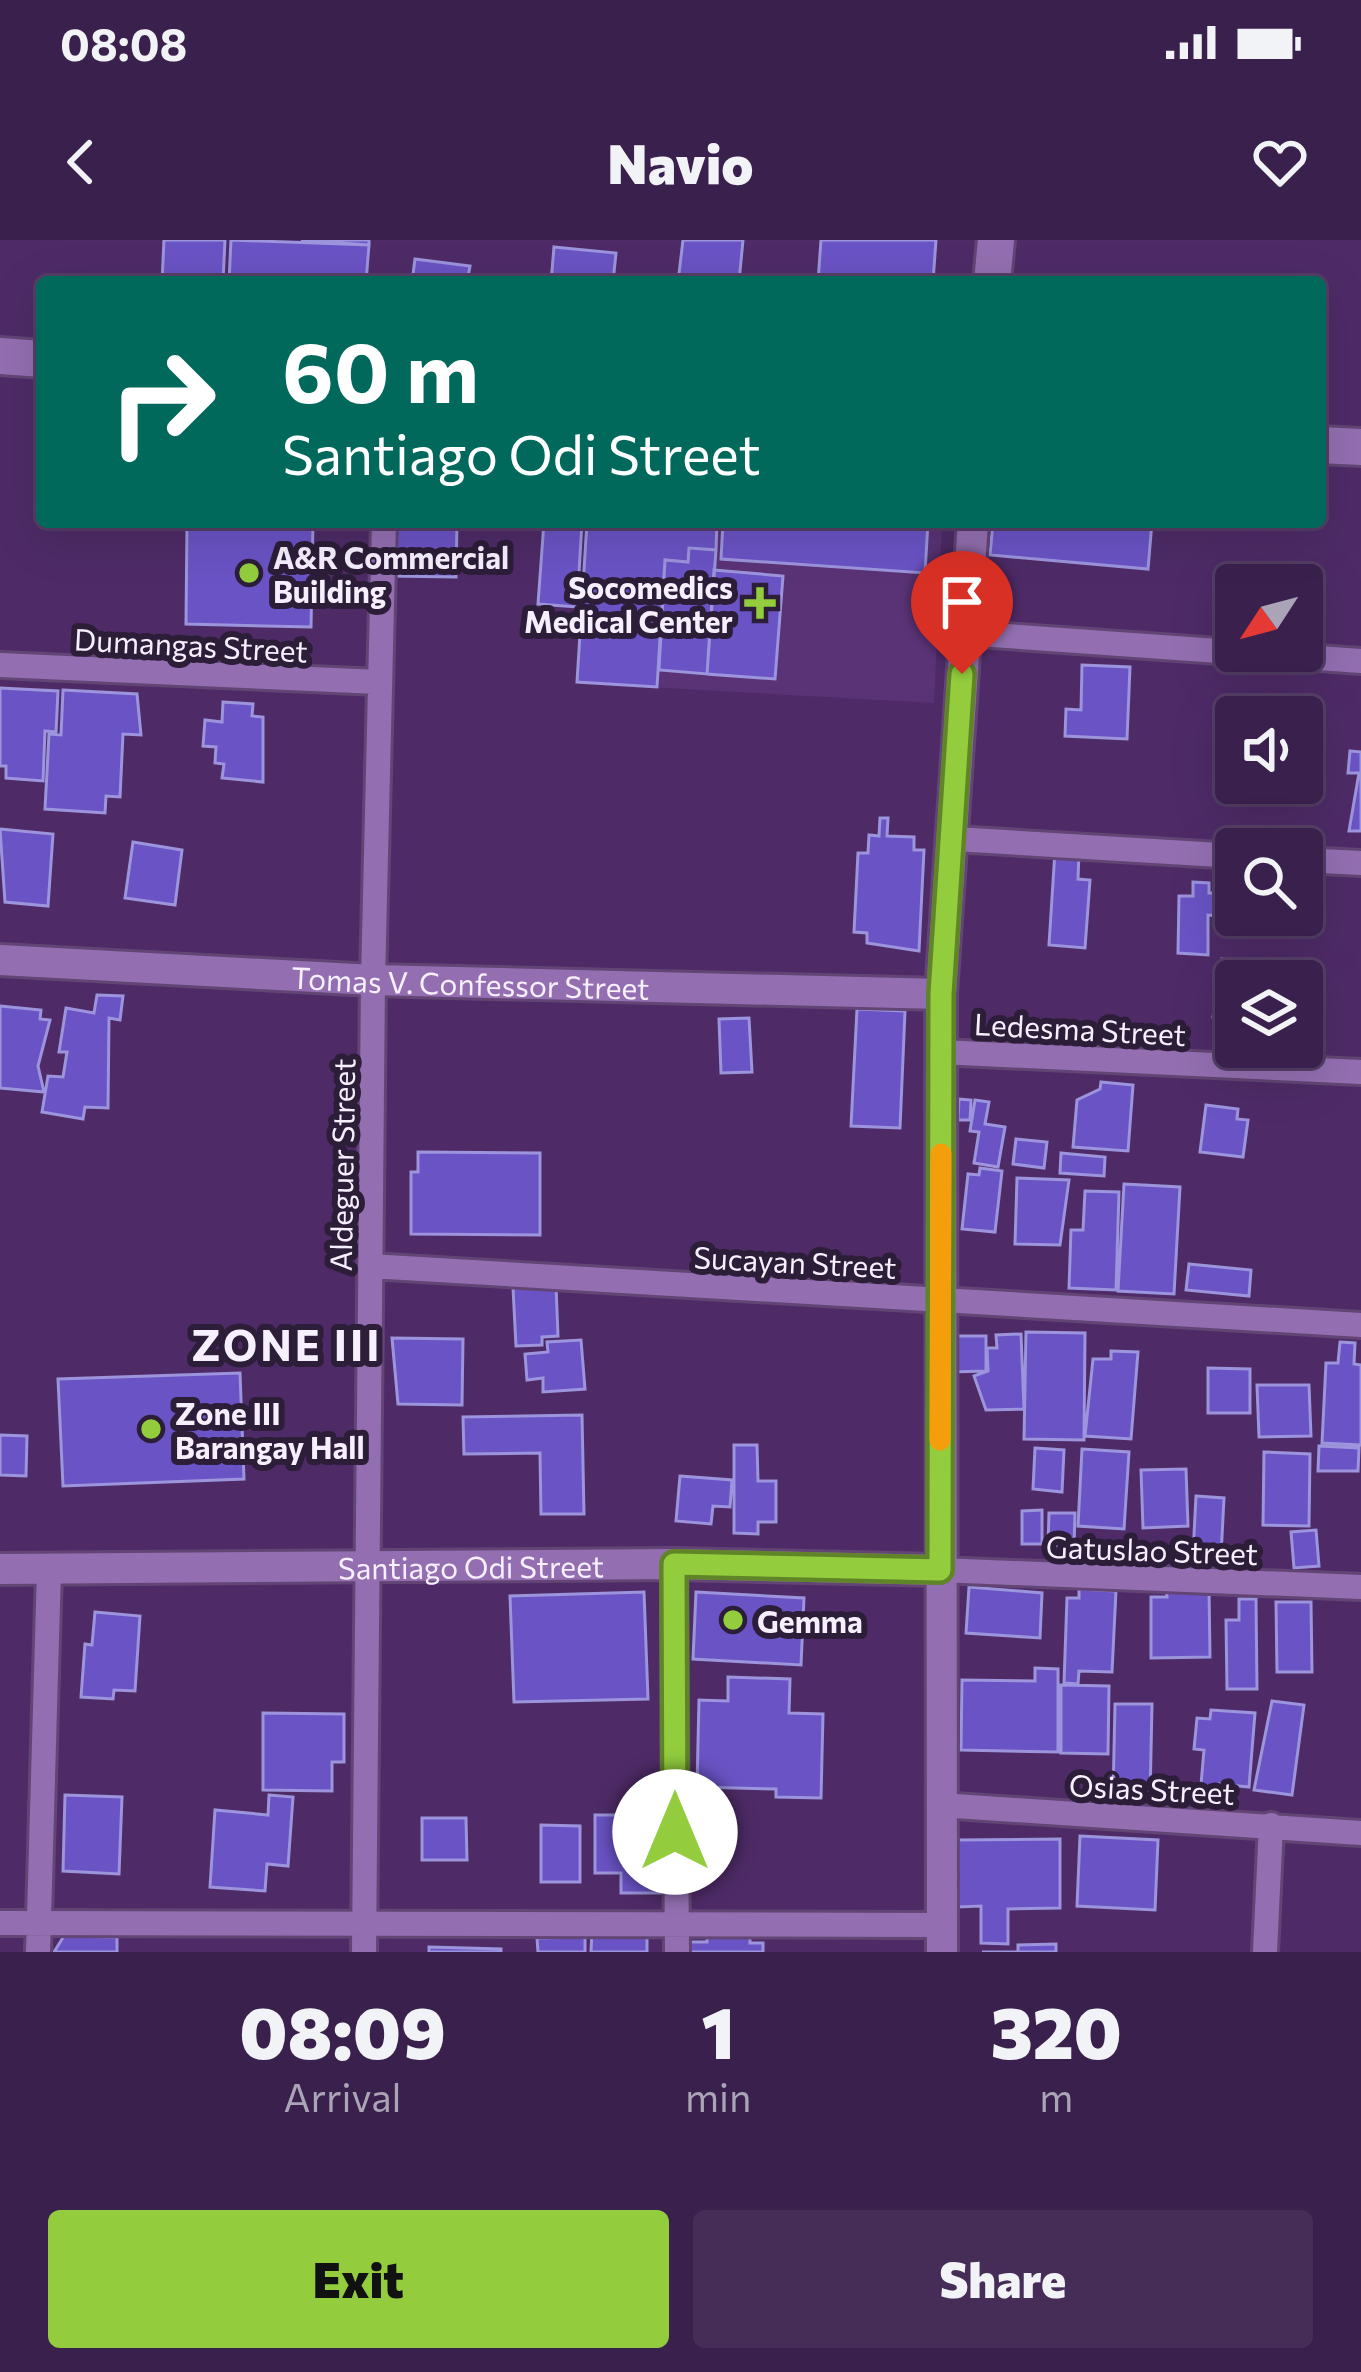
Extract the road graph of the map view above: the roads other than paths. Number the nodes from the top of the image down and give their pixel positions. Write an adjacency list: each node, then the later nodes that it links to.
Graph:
1 (996, 240): 2 (main road)
2 (993, 276)
3 (0, 356): 4 (main road)
4 (36, 359)
5 (1326, 445): 6 (main road)
6 (1361, 447)
7 (384, 528): 12 (street, Aldeguer Street)
8 (973, 528): 9 (street)
9 (964, 633): 10 (street); 13 (street)
10 (1361, 661)
11 (0, 665): 12 (street, Dumangas Street)
12 (380, 682): 18 (street, Aldeguer Street)
13 (955, 839): 14 (street); 19 (street)
14 (1215, 855)
15 (1323, 861): 16 (street)
16 (1361, 863)
17 (0, 961): 18 (street, Tomas V. Confessor Street)
18 (373, 980): 19 (street, Tomas V. Confessor Street); 22 (street, Aldeguer Street)
19 (941, 994): 20 (street)
20 (941, 1052): 21 (street, Ledesma Street); 23 (street)
21 (1361, 1072)
22 (370, 1266): 23 (street, Sucayan Street); 28 (street, Aldeguer Street)
23 (940, 1299): 24 (street, Sucayan Street); 29 (street)
24 (1361, 1325)
25 (674, 1564): 28 (street, Santiago Odi Street); 29 (street, Santiago Odi Street); 35 (street)
26 (0, 1569): 27 (street, Santiago Odi Street)
27 (49, 1570): 28 (street, Santiago Odi Street); 34 (street)
28 (367, 1570): 37 (street, Aldeguer Street)
29 (940, 1570): 30 (street, Gatuslao Street); 31 (street)
30 (1361, 1587)
31 (940, 1805): 32 (street, Osias Street); 38 (street)
32 (1271, 1825): 33 (street, Osias Street); 42 (street)
33 (1361, 1833)
34 (39, 1922): 36 (street); 37 (street); 39 (street)
35 (676, 1922): 37 (street); 38 (street); 41 (street)
36 (0, 1923)
37 (364, 1924): 40 (street, Aldeguer Street)
38 (941, 1939)
39 (38, 1952)
40 (364, 1952)
41 (677, 1952)
42 (1265, 1952)

